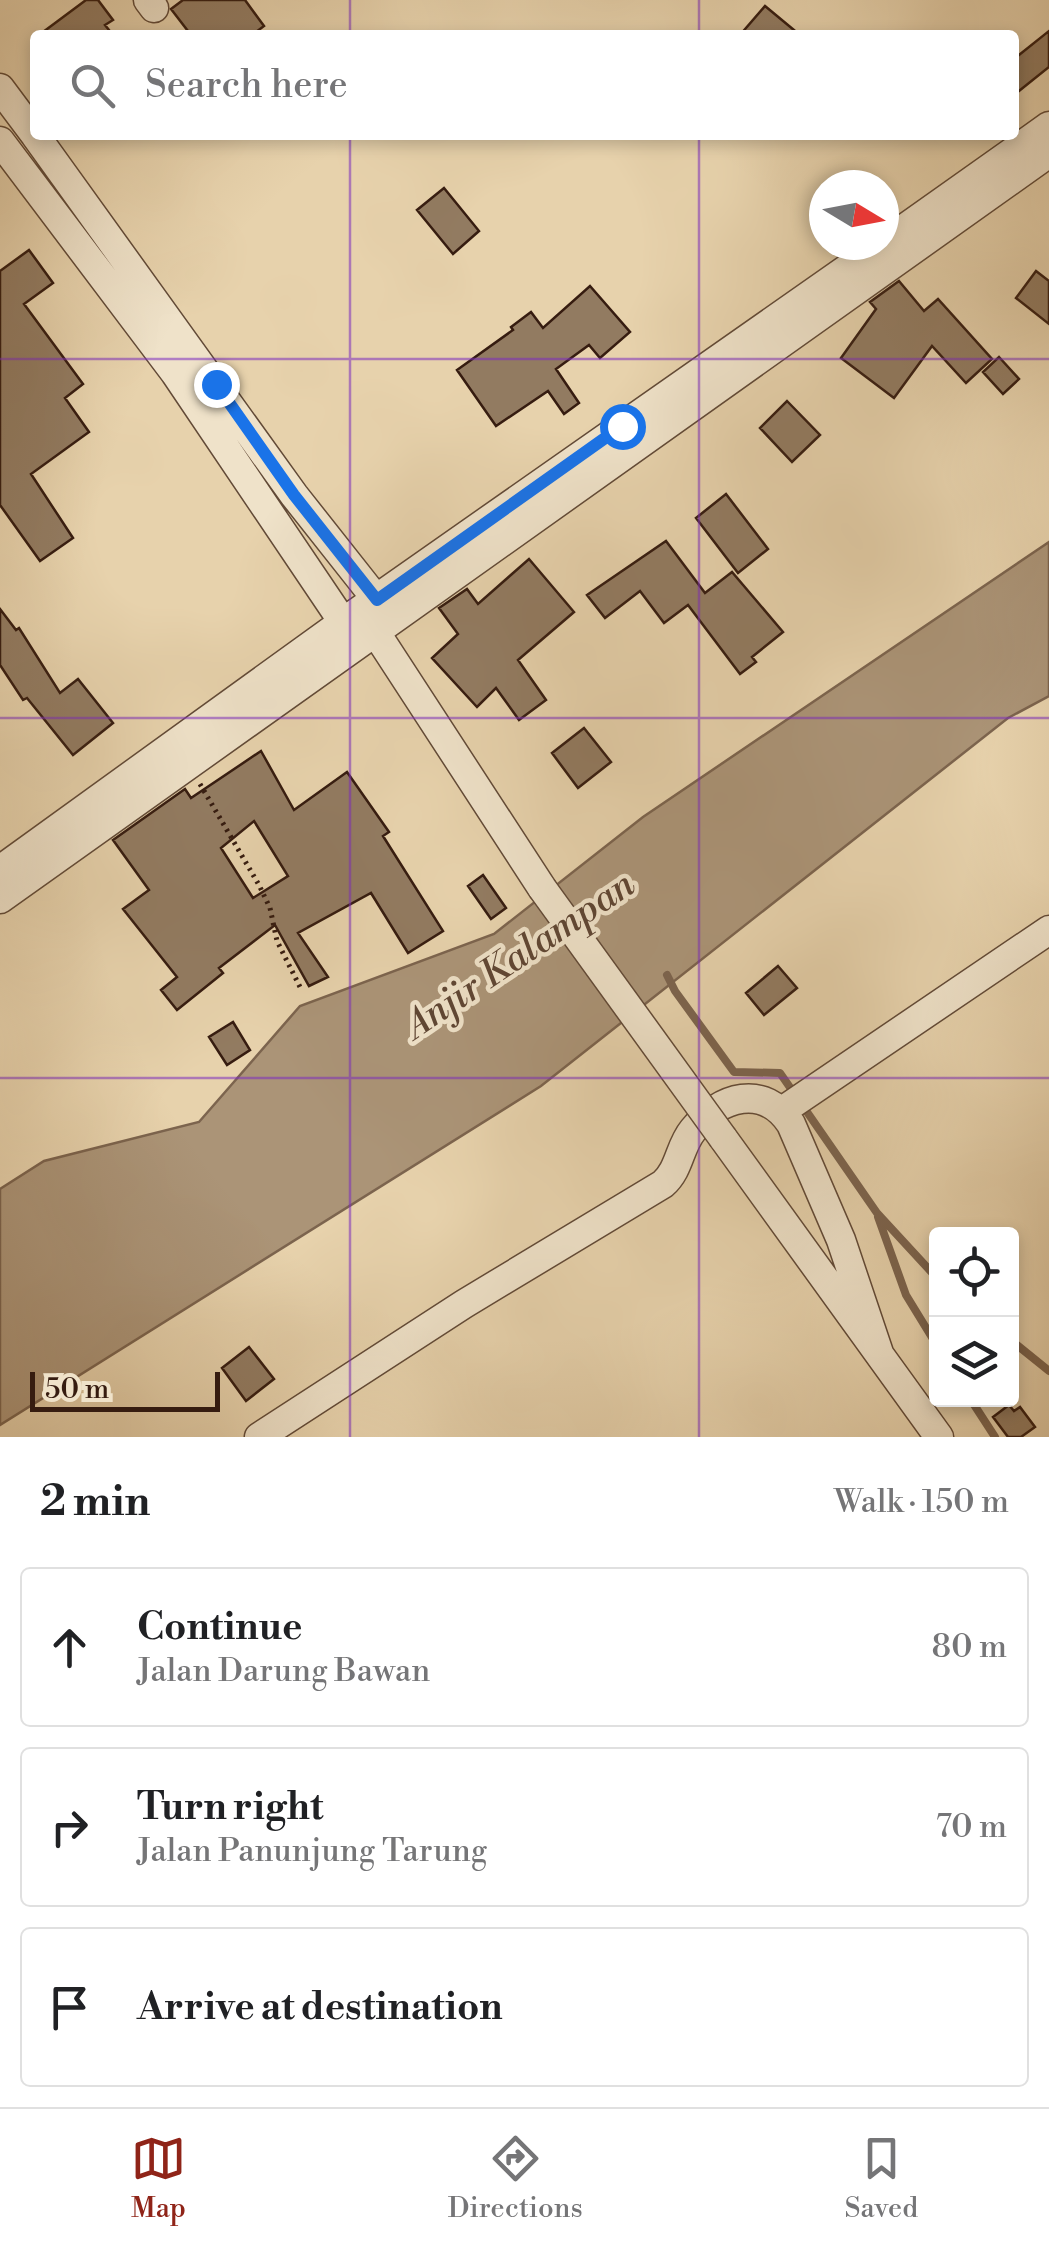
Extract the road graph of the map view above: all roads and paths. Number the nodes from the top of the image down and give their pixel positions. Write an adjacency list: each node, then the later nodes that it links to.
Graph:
1 (0, 88): 3 (street)
2 (1049, 126): 7 (street)
3 (30, 128)
4 (0, 140): 8 (street)
5 (40, 142): 8 (street); 11 (street)
6 (1049, 153): 7 (street)
7 (1017, 161): 9 (street); 12 (street)
8 (28, 176): 11 (street)
9 (899, 234)
10 (862, 260): 12 (street)
11 (186, 365): 13 (street); 14 (street)
12 (539, 501): 13 (street); 15 (street)
13 (377, 600): 14 (street)
14 (343, 622): 17 (street)
15 (376, 634): 16 (street); 23 (street, bridge)
16 (188, 764): 17 (street); 21 (path)
17 (133, 788): 18 (street); 19 (street)
18 (0, 870)
19 (0, 899)
20 (1049, 930): 22 (street)
21 (302, 991)
22 (782, 1110): 23 (street); 24 (street)
23 (878, 1353): 25 (street)
24 (259, 1437)
25 (940, 1437)

